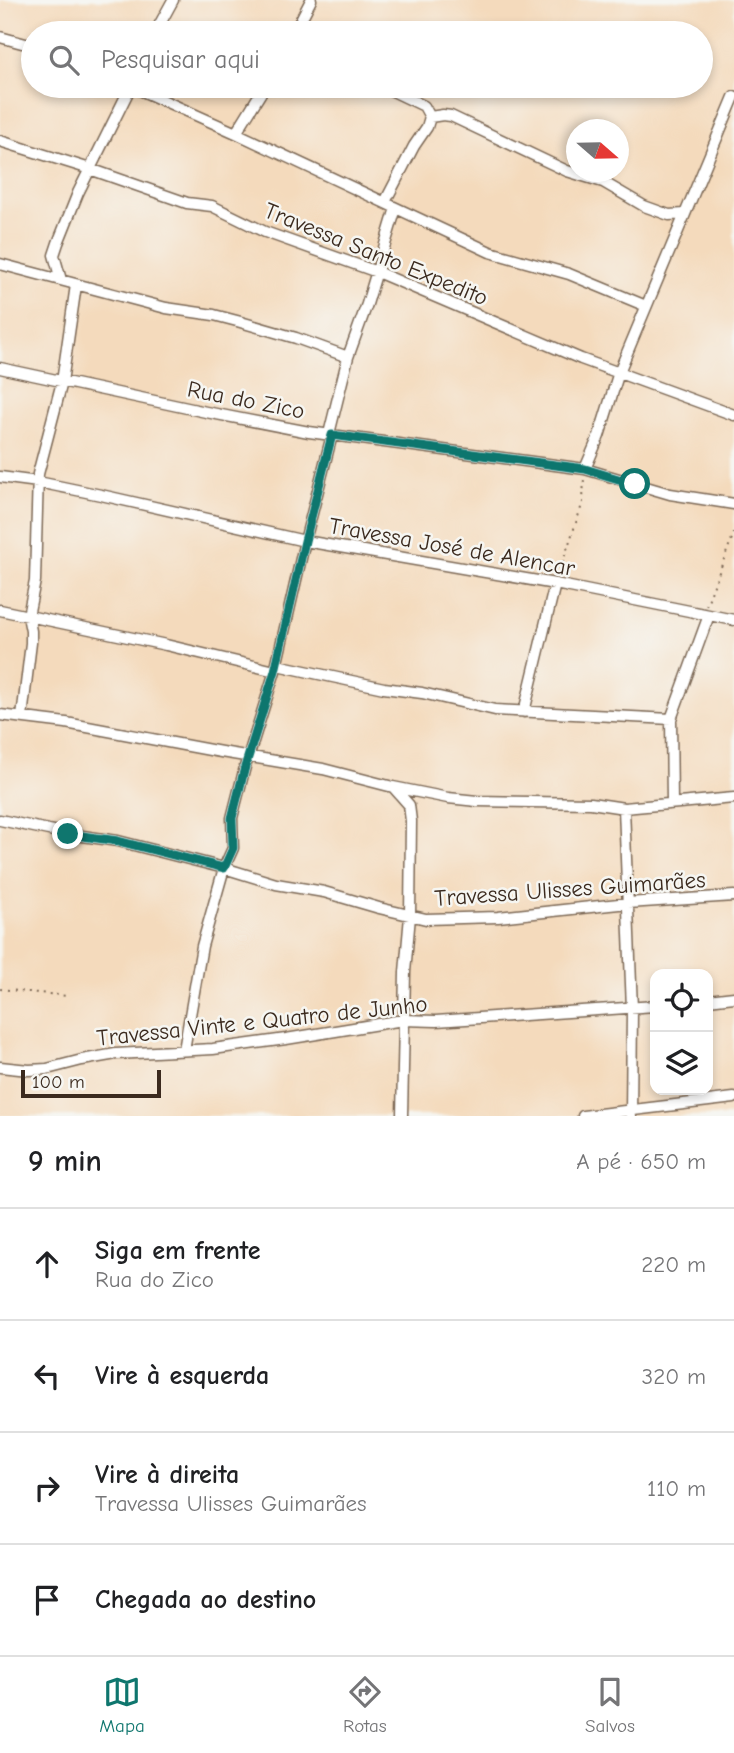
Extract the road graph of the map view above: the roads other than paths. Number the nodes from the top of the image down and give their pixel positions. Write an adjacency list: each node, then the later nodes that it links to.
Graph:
1 (173, 0): 3 (street)
2 (311, 0): 4 (street)
3 (162, 21)
4 (300, 21)
5 (0, 37): 6 (street)
6 (21, 43)
7 (734, 97): 18 (street)
8 (125, 98): 15 (street)
9 (158, 98): 13 (street)
10 (258, 98): 13 (street)
11 (407, 98): 12 (street)
12 (430, 117): 16 (street); 18 (street)
13 (236, 133): 16 (street)
14 (0, 141): 15 (street, Travessa Santo Expedito)
15 (90, 169): 20 (street, Travessa Santo Expedito); 21 (street)
16 (384, 202): 17 (street)
17 (396, 208): 20 (street); 23 (street)
18 (685, 214): 23 (street)
19 (0, 264): 21 (street)
20 (377, 272): 24 (street); 26 (street, Travessa Santo Expedito)
21 (61, 281): 22 (street)
22 (76, 285): 24 (street); 27 (street)
23 (646, 306): 26 (street)
24 (348, 357): 29 (street)
25 (0, 369): 27 (street, Rua do Zico)
26 (619, 372): 28 (street, Travessa Santo Expedito); 30 (street)
27 (62, 382): 29 (street, Rua do Zico); 32 (street)
28 (734, 415)
29 (331, 435): 30 (street, Rua do Zico); 34 (street)
30 (585, 469): 33 (street, Rua do Zico)
31 (0, 477): 32 (street, Travessa José de Alencar)
32 (38, 482): 34 (street, Travessa José de Alencar); 38 (street)
33 (734, 504)
34 (305, 541): 35 (street, Travessa José de Alencar); 40 (street)
35 (555, 584): 37 (street, Travessa José de Alencar); 41 (street)
36 (0, 610): 38 (street)
37 (706, 614): 39 (street, Travessa José de Alencar); 44 (street)
38 (28, 616): 40 (street); 43 (street)
39 (734, 620)
40 (276, 668): 41 (street); 45 (street)
41 (524, 712): 44 (street)
42 (0, 715): 43 (street)
43 (22, 718): 45 (street)
44 (671, 719): 48 (street)
45 (249, 756): 46 (street); 51 (street)
46 (393, 787): 49 (street); 54 (street)
47 (734, 798): 48 (street)
48 (672, 803): 49 (street)
49 (624, 808): 53 (street)
50 (0, 820): 51 (street, Travessa Ulisses Guimarães)
51 (224, 868): 54 (street, Travessa Ulisses Guimarães); 60 (street)
52 (734, 896): 53 (street, Travessa Ulisses Guimarães)
53 (628, 902): 54 (street, Travessa Ulisses Guimarães); 58 (street)
54 (410, 916): 59 (street)
55 (734, 997): 56 (street)
56 (713, 999)
57 (650, 1007): 58 (street, Travessa Vinte e Quatro de Junho)
58 (632, 1009): 59 (street, Travessa Vinte e Quatro de Junho); 63 (street)
59 (403, 1020): 60 (street, Travessa Vinte e Quatro de Junho); 64 (street)
60 (184, 1050): 61 (street, Travessa Vinte e Quatro de Junho)
61 (0, 1067)
62 (734, 1098): 63 (street)
63 (631, 1113): 65 (street)
64 (402, 1116)
65 (583, 1116)

